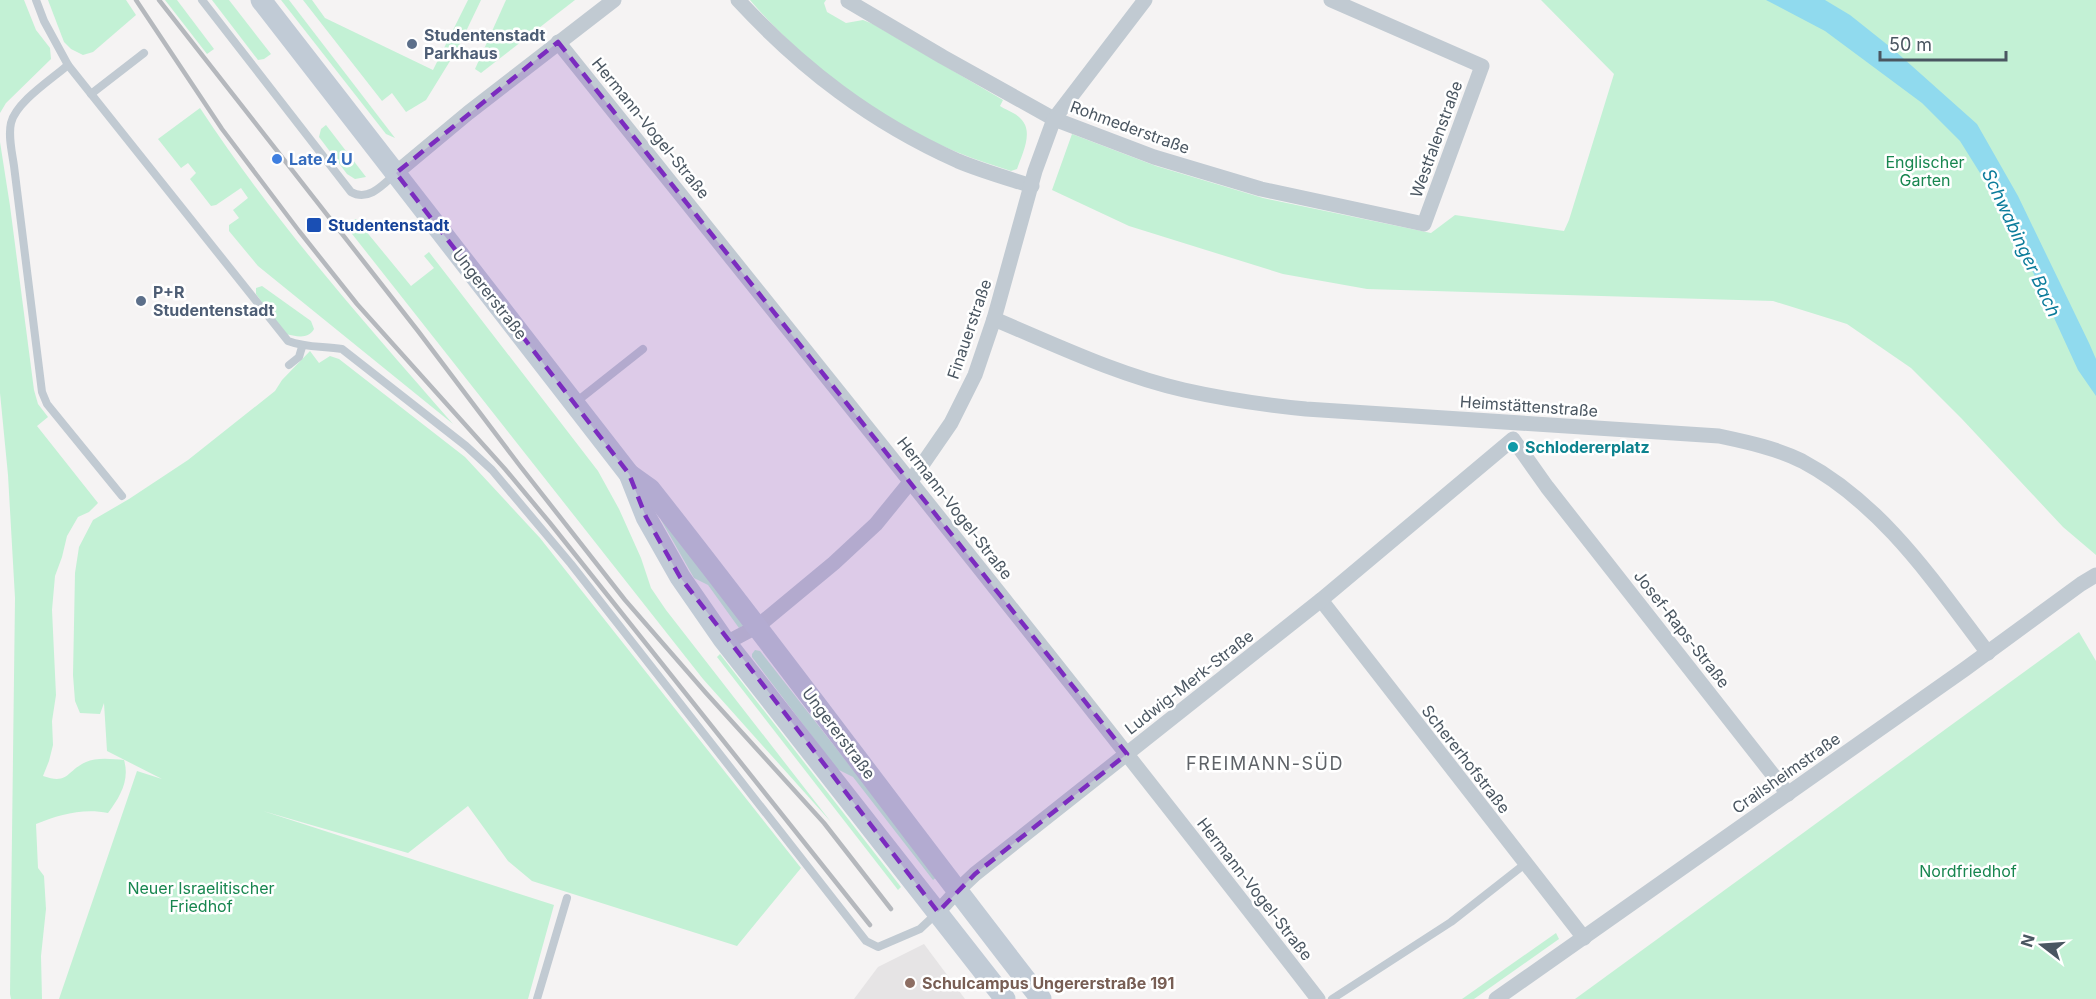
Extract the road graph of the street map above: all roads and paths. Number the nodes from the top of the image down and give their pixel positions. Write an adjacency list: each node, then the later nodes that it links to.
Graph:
1 (36, 0): 11 (lane)
2 (201, 0): 14 (lane)
3 (261, 0): 14 (main road, Ungererstraße)
4 (738, 0): 15 (street)
5 (1145, 0): 13 (street, Finauerstraße)
6 (1331, 0): 16 (street, Westfalenstraße)
7 (848, 1): 13 (street, Rohmederstraße)
8 (607, 2): 9 (street)
9 (558, 42): 14 (street); 25 (street, Hermann-Vogel-Straße)
10 (144, 52): 12 (lane)
11 (68, 65): 12 (lane); 26 (lane)
12 (91, 94): 18 (lane)
13 (1054, 119): 15 (street, Finauerstraße); 16 (street, Rohmederstraße)
14 (396, 173): 21 (main road, Ungererstraße)
15 (1032, 186): 17 (street, Finauerstraße)
16 (1424, 224)
17 (994, 319): 22 (street, Heimstättenstraße); 25 (street, Finauerstraße)
18 (302, 346): 20 (lane); 37 (lane)
19 (643, 349): 21 (lane)
20 (289, 365)
21 (574, 403): 24 (main road, Ungererstraße)
22 (1515, 423): 23 (street); 31 (street, Heimstättenstraße)
23 (1513, 439): 28 (street, Ludwig-Merk-Straße); 33 (street, Josef-Raps-Straße)
24 (629, 474): 29 (main road, Ungererstraße); 30 (main road, Ungererstraße)
25 (911, 481): 29 (street, Finauerstraße); 32 (street, Hermann-Vogel-Straße)
26 (122, 496)
27 (2096, 576): 31 (street, Crailsheimstraße)
28 (1321, 600): 32 (street, Ludwig-Merk-Straße); 34 (street, Schererhofstraße)
29 (758, 626): 30 (street, Finauerstraße); 35 (main road, Ungererstraße)
30 (726, 643): 37 (main road, Ungererstraße)
31 (1988, 652): 33 (street, Crailsheimstraße)
32 (1127, 754): 35 (street, Ludwig-Merk-Straße); 42 (street, Hermann-Vogel-Straße)
33 (1788, 794): 38 (street, Crailsheimstraße)
34 (1525, 864): 38 (street, Schererhofstraße); 43 (lane)
35 (957, 891): 37 (street, Ludwig-Merk-Straße); 41 (main road, Ungererstraße)
36 (567, 898): 39 (lane)
37 (938, 912): 40 (main road, Ungererstraße)
38 (1584, 938): 44 (street, Crailsheimstraße)
39 (537, 999)
40 (1005, 999)
41 (1041, 999)
42 (1318, 999)
43 (1332, 999)
44 (1496, 999)

